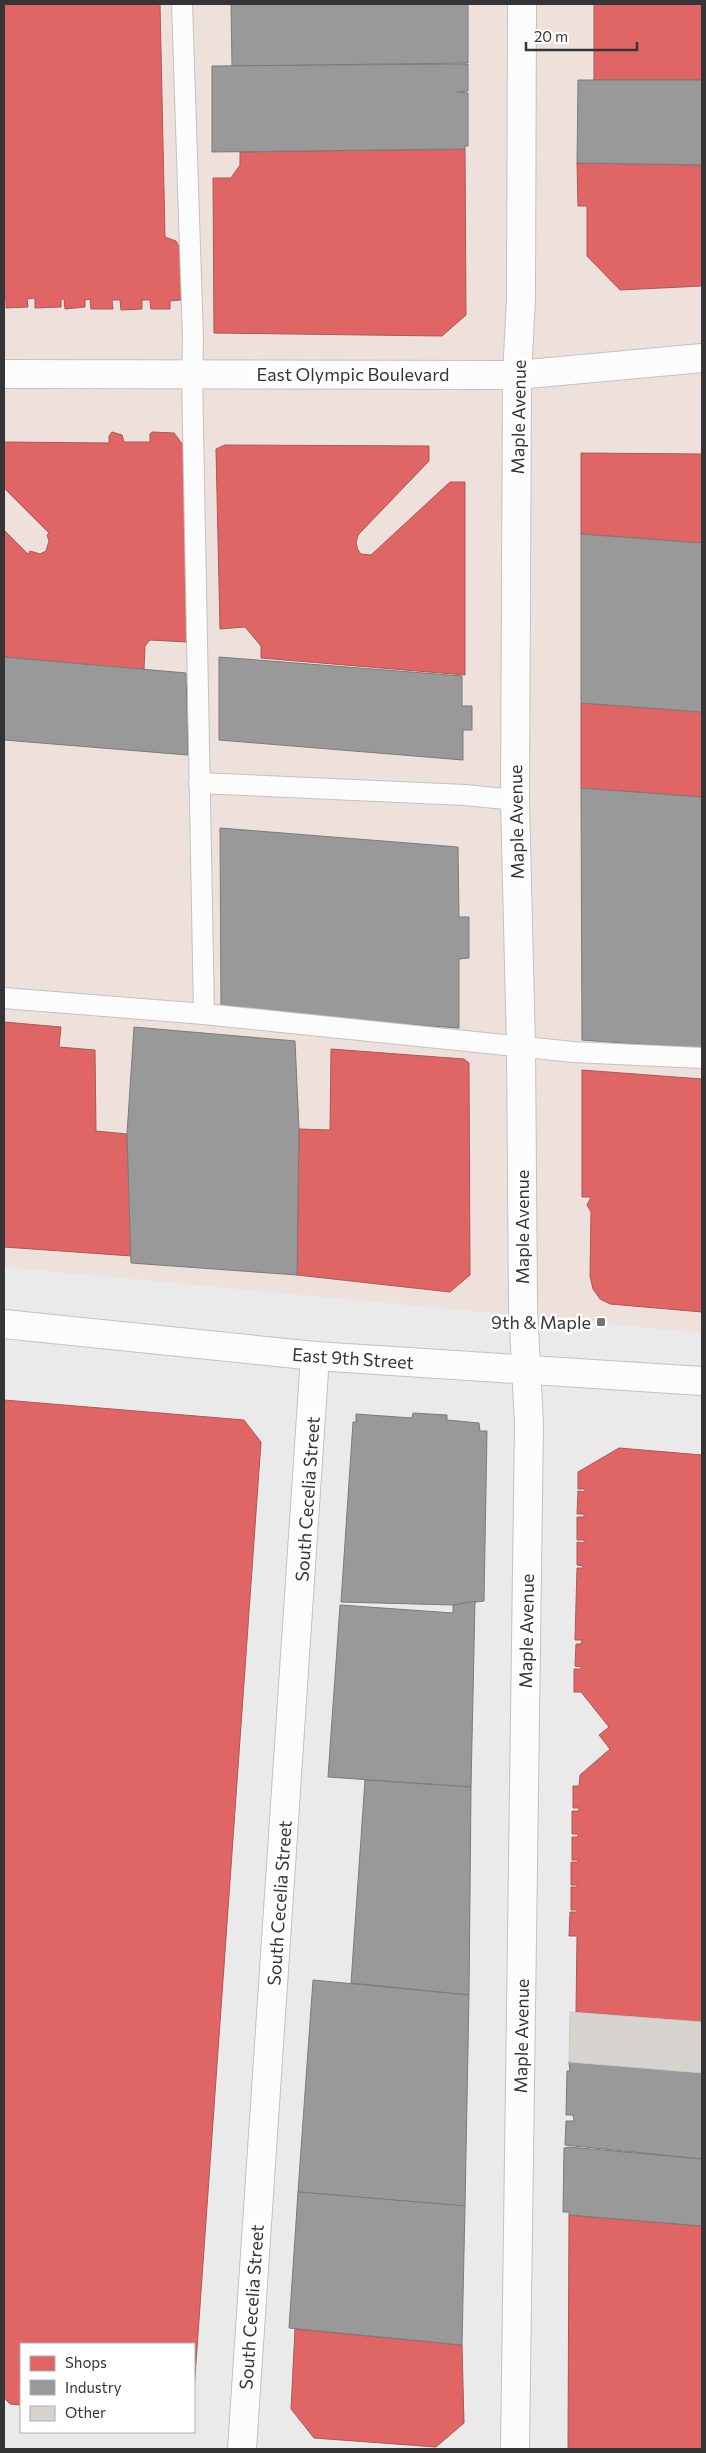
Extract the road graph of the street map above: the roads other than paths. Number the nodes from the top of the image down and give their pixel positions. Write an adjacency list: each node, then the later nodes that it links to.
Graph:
1 (182, 4): 5 (lane)
2 (522, 4): 6 (street, Maple Avenue)
3 (702, 358): 6 (street, East Olympic Boulevard)
4 (4, 374): 5 (street, East Olympic Boulevard)
5 (192, 374): 6 (street, East Olympic Boulevard); 7 (lane)
6 (517, 375): 8 (street, Maple Avenue)
7 (199, 783): 8 (lane); 10 (lane)
8 (515, 800): 11 (street, Maple Avenue)
9 (4, 998): 10 (lane)
10 (204, 1014): 11 (lane)
11 (521, 1047): 12 (lane); 15 (street, Maple Avenue)
12 (702, 1058)
13 (4, 1324): 14 (street, East 9th Street)
14 (315, 1356): 15 (street, East 9th Street); 17 (street, South Cecelia Street)
15 (526, 1370): 16 (street, East 9th Street); 18 (street, Maple Avenue)
16 (702, 1381)
17 (242, 2449)
18 (515, 2449)

